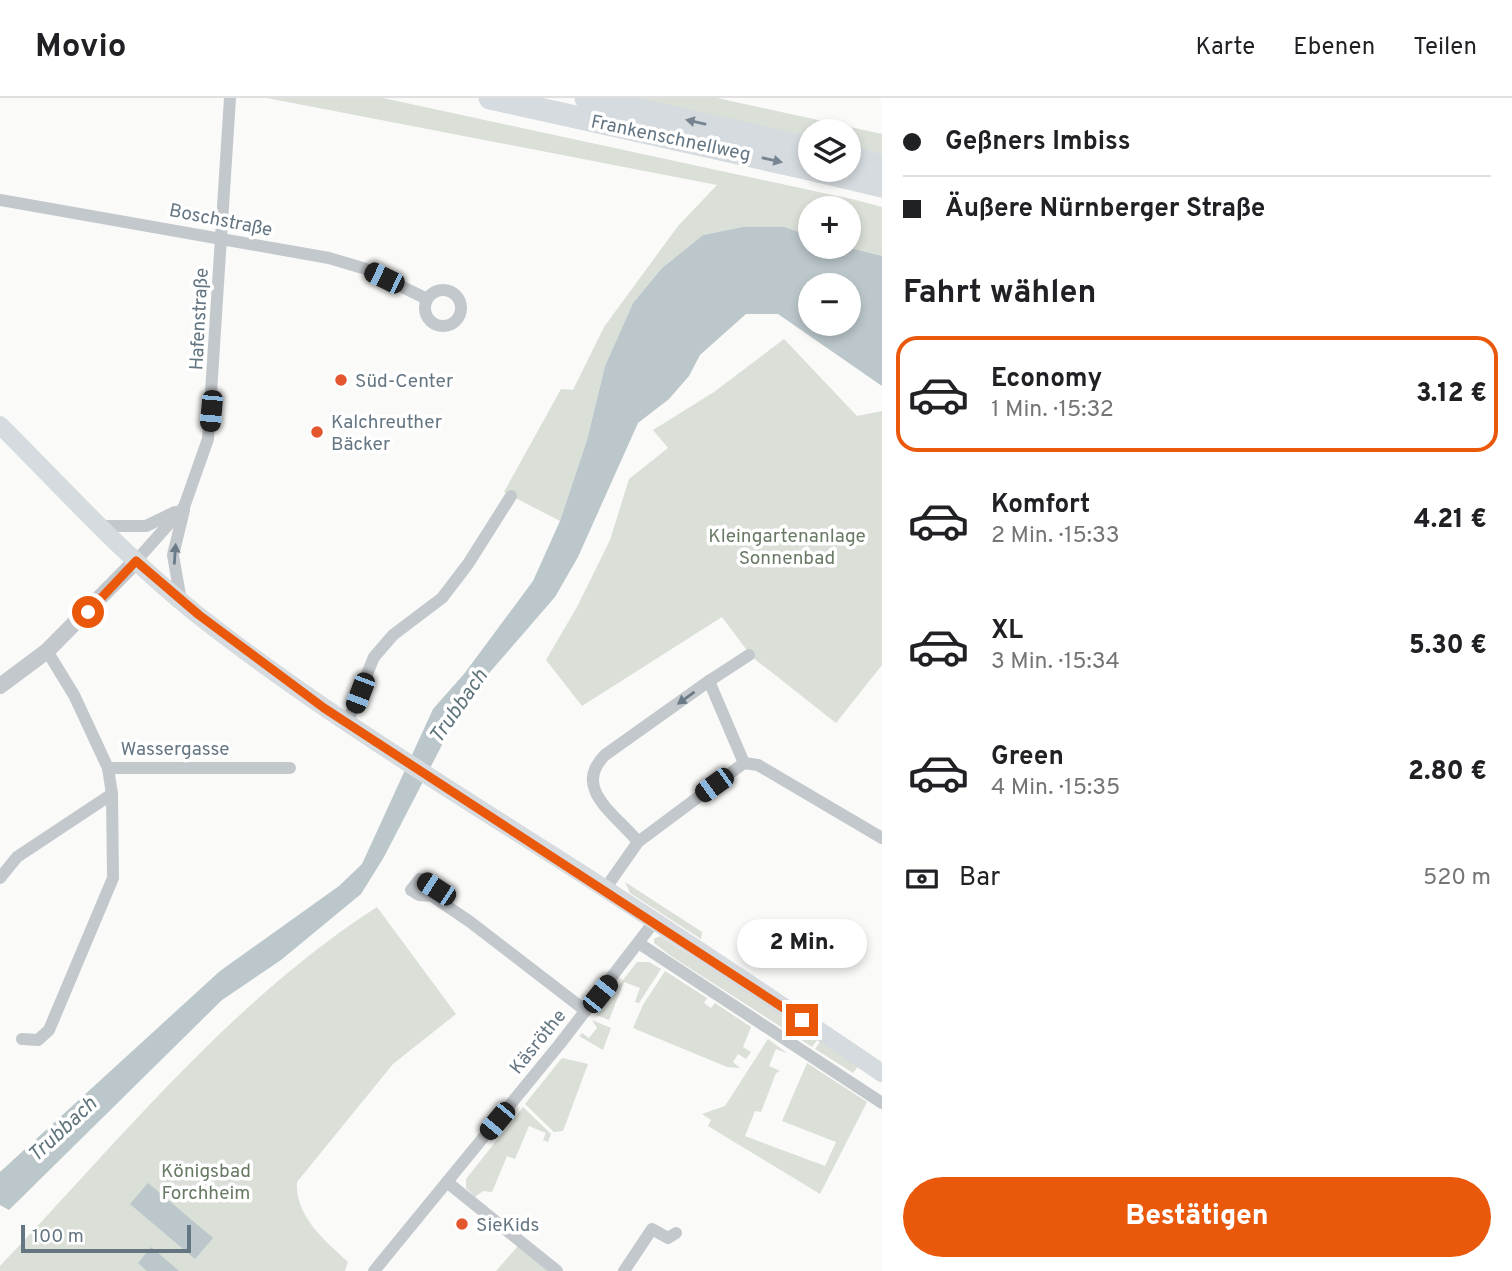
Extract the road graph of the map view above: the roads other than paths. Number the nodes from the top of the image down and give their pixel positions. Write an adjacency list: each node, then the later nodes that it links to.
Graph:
1 (230, 98): 11 (street, Hafenstraße)
2 (489, 98): 6 (highway, Frankenschnellweg, one-way to 6)
3 (586, 98): 4 (highway, one-way to 3)
4 (798, 145)
5 (861, 160): 7 (highway)
6 (798, 166)
7 (882, 166)
8 (861, 181): 9 (highway, Frankenschnellweg)
9 (882, 186)
10 (0, 200): 11 (street, Boschstraße)
11 (221, 238): 12 (street, Boschstraße); 15 (street, Hafenstraße)
12 (427, 299)
13 (0, 425): 16 (main road)
14 (511, 496): 23 (street)
15 (184, 507): 16 (street); 17 (street, Hafenstraße); 18 (street, one-way to 15)
16 (99, 526): 17 (main road)
17 (136, 561): 18 (main road); 19 (street)
18 (181, 601): 23 (main road)
19 (47, 651): 22 (street); 25 (street, Wassergasse)
20 (749, 655): 21 (street)
21 (709, 681): 24 (street); 29 (street, one-way to 29)
22 (0, 686)
23 (347, 723): 31 (main road)
24 (744, 763): 28 (street); 29 (street)
25 (108, 768): 26 (street, Wassergasse); 27 (street)
26 (290, 768)
27 (111, 794): 30 (street); 36 (street)
28 (882, 838)
29 (638, 842): 31 (street)
30 (0, 878)
31 (605, 889): 33 (main road)
32 (432, 896): 35 (street)
33 (654, 922): 34 (street, Käsröthe); 37 (main road)
34 (640, 944): 35 (street, Käsröthe); 38 (street)
35 (586, 1011): 39 (street, Käsröthe)
36 (23, 1039)
37 (882, 1073)
38 (882, 1103)
39 (447, 1182): 41 (street, Käsröthe); 42 (street)
40 (676, 1233): 43 (street)
41 (374, 1271)
42 (557, 1271)
43 (624, 1271)

